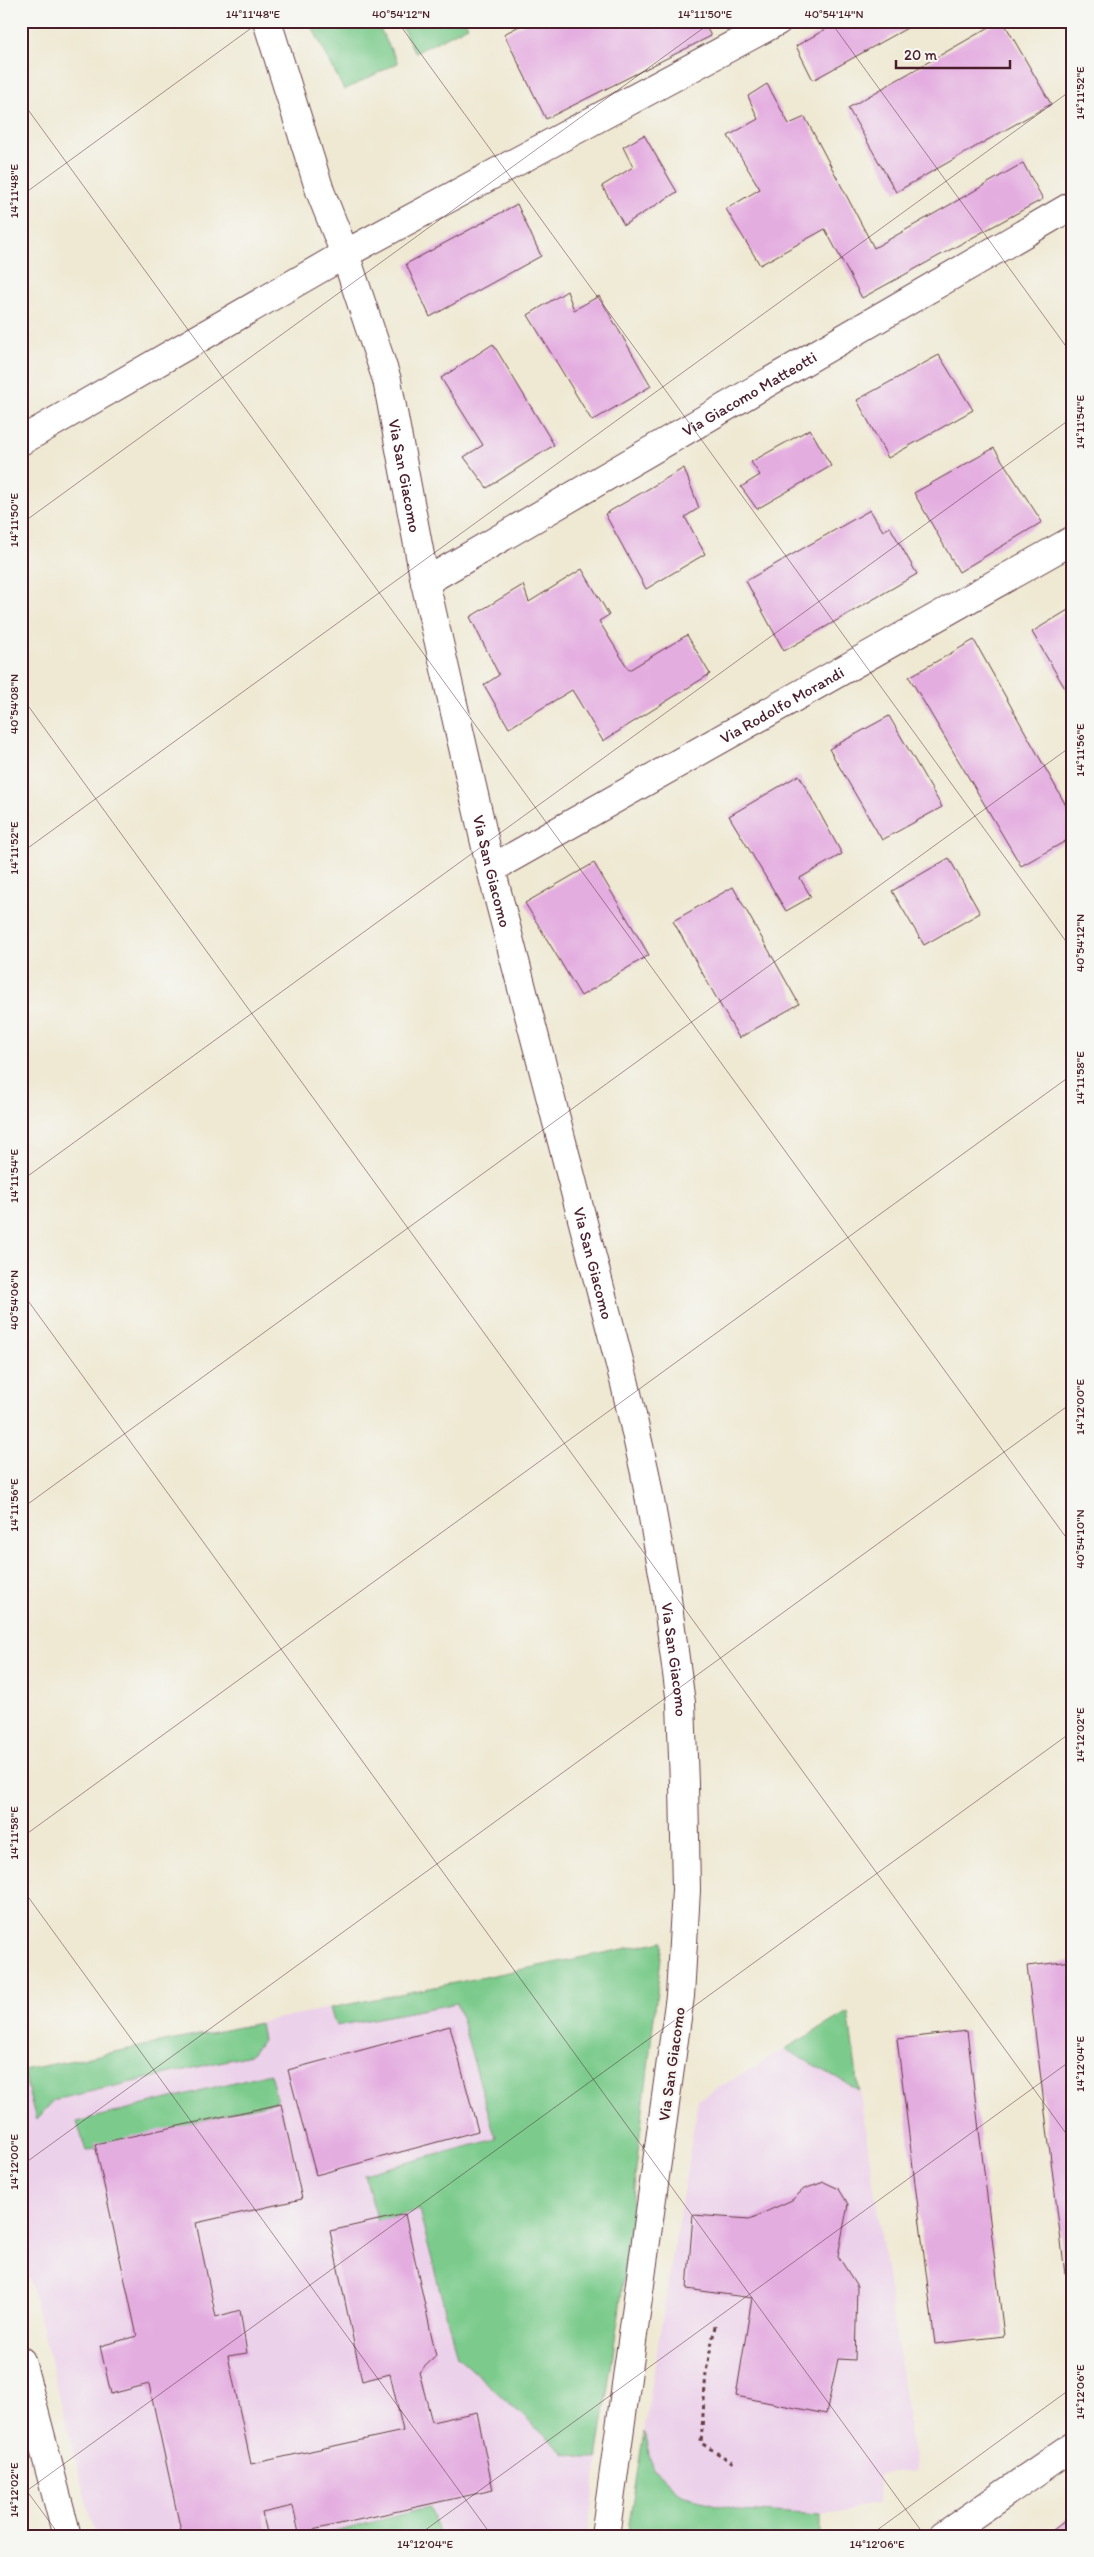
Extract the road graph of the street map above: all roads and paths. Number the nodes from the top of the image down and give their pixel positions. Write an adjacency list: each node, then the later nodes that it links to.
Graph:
1 (266, 21): 4 (street, Via San Giacomo)
2 (778, 21): 4 (street)
3 (1073, 205): 7 (street, Via Giacomo Matteotti)
4 (345, 254): 5 (street); 7 (street, Via San Giacomo)
5 (21, 441)
6 (1073, 540): 8 (street, Via Rodolfo Morandi)
7 (425, 582): 8 (street, Via San Giacomo)
8 (491, 869): 14 (street, Via San Giacomo)
9 (715, 2326): 12 (path)
10 (21, 2361): 13 (street)
11 (1073, 2446): 15 (street)
12 (734, 2464)
13 (67, 2536)
14 (605, 2536)
15 (943, 2536)

